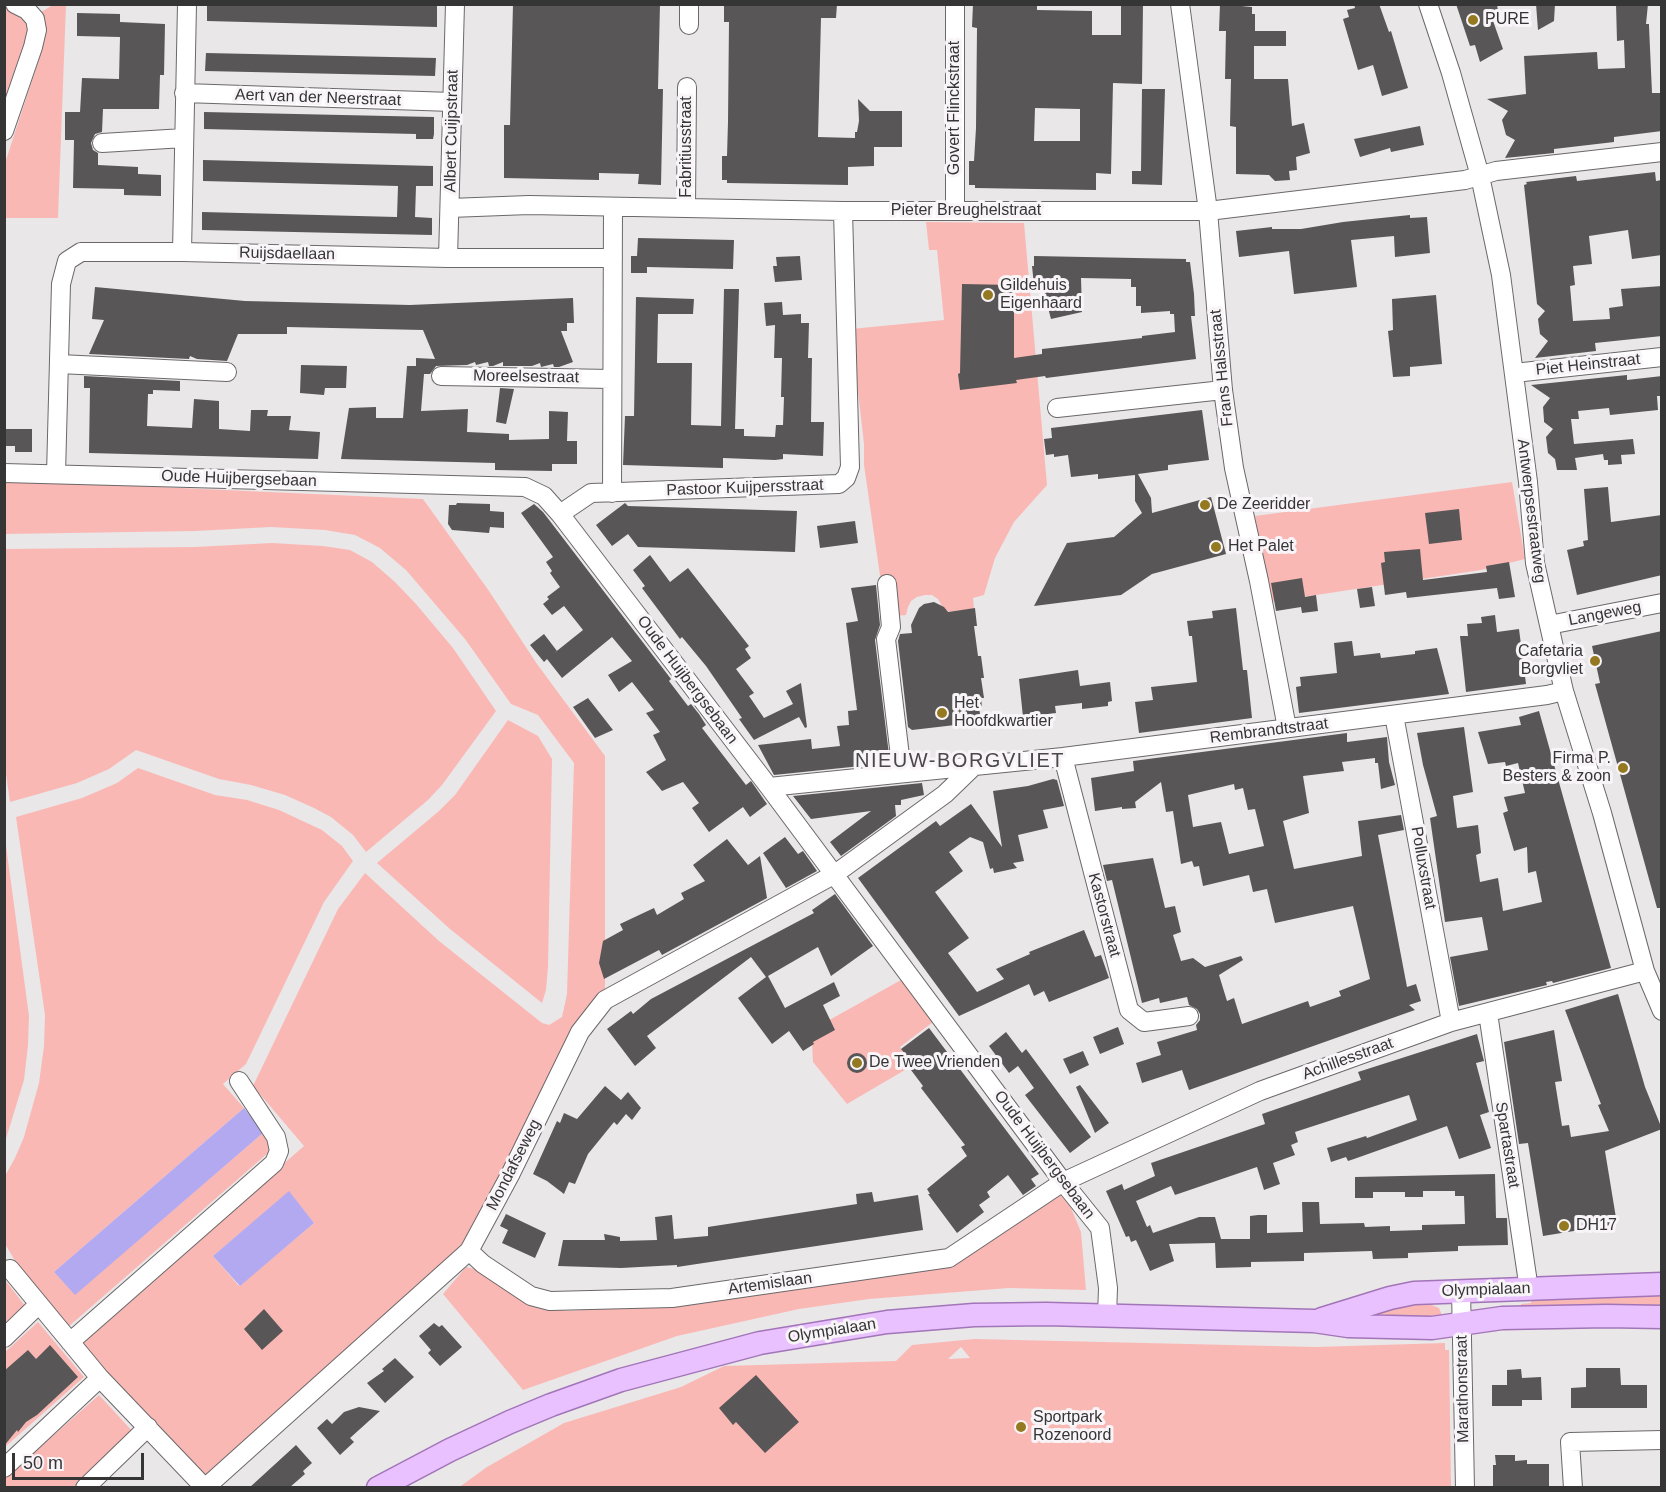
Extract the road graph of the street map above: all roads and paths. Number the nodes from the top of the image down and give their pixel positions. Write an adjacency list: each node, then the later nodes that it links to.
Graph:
1 (15, 4): 12 (street)
2 (187, 4): 10 (street)
3 (455, 4): 11 (street, Albert Cuijpstraat)
4 (689, 4): 8 (street)
5 (955, 4): 21 (street, Govert Flinckstraat)
6 (1180, 4): 22 (street, Frans Halsstraat)
7 (1428, 4): 16 (street, Antwerpsestraatweg)
8 (689, 25)
9 (687, 87): 17 (street, Fabritiusstraat)
10 (184, 93): 11 (street, Aert van der Neerstraat); 13 (street)
11 (452, 102): 18 (street, Albert Cuijpstraat)
12 (4, 131)
13 (184, 138): 14 (street); 23 (street)
14 (102, 143)
15 (1662, 152): 16 (street, Pieter Breughelstraat)
16 (1480, 176): 22 (street, Pieter Breughelstraat); 29 (street, Antwerpsestraatweg)
17 (686, 207): 19 (street, Pieter Breughelstraat); 20 (street, Pieter Breughelstraat)
18 (450, 208): 19 (street, Pieter Breughelstraat); 24 (street, Albert Cuijpstraat)
19 (614, 208): 25 (street)
20 (843, 211): 21 (street, Pieter Breughelstraat); 36 (street, Pastoor Kuijpersstraat)
21 (955, 211): 22 (street, Pieter Breughelstraat)
22 (1208, 211): 32 (street, Frans Halsstraat)
23 (182, 252): 24 (street, Ruijsdaellaan); 27 (street, Ruijsdaellaan)
24 (448, 258): 25 (street, Ruijsdaellaan)
25 (614, 258): 31 (street)
26 (1662, 357): 29 (street, Piet Heinstraat)
27 (59, 364): 28 (street); 35 (street, Ruijsdaellaan)
28 (227, 372)
29 (1514, 373): 40 (street, Antwerpsestraatweg)
30 (441, 376): 31 (street, Moreelsestraat)
31 (611, 378): 36 (street)
32 (1223, 390): 33 (street); 43 (street, Frans Halsstraat)
33 (1058, 408)
34 (4, 473): 35 (street, Oude Huijbergsebaan)
35 (56, 474): 37 (street, Oude Huijbergsebaan)
36 (612, 493): 37 (street, Pastoor Kuijpersstraat)
37 (560, 514): 47 (street, Oude Huijbergsebaan)
38 (887, 585): 46 (street)
39 (1662, 603): 40 (street, Langeweg)
40 (1549, 625): 41 (street, Antwerpsestraatweg)
41 (1564, 691): 42 (street, Rembrandtstraat); 49 (street, Antwerpsestraatweg)
42 (1394, 715): 43 (street, Rembrandtstraat); 53 (street, Polluxstraat)
43 (1287, 728): 44 (street, Rembrandtstraat)
44 (1063, 757): 45 (street, Rembrandtstraat); 52 (street, Kastorstraat)
45 (974, 766): 46 (street, Rembrandtstraat); 48 (street)
46 (902, 773): 47 (street, Rembrandtstraat)
47 (769, 787): 48 (street, Oude Huijbergsebaan)
48 (835, 874): 55 (street, Oude Huijbergsebaan); 56 (street, Mondafseweg)
49 (1645, 971): 50 (street, Antwerpsestraatweg); 51 (street, Achillesstraat)
50 (1662, 1011)
51 (1488, 1013): 53 (street, Achillesstraat); 58 (street, Spartastraat)
52 (1189, 1016)
53 (1451, 1022): 55 (street, Achillesstraat)
54 (239, 1081): 67 (street)
55 (1063, 1182): 56 (street, Artemislaan); 62 (street, Oude Huijbergsebaan)
56 (469, 1251): 73 (street, Mondafseweg)
57 (10, 1269): 61 (street)
58 (1527, 1276)
59 (1662, 1284): 60 (main road, Olympialaan)
60 (1461, 1290): 64 (main road, Olympialaan); 65 (street, Marathonstraat)
61 (39, 1304): 66 (street); 67 (street)
62 (1107, 1316): 64 (main road, Olympialaan); 74 (main road, Olympialaan)
63 (1662, 1317): 65 (main road, Olympialaan)
64 (1314, 1321): 65 (main road, Olympialaan)
65 (1462, 1324): 75 (street, Marathonstraat)
66 (4, 1338)
67 (70, 1342): 68 (street)
68 (100, 1378): 69 (street); 71 (street)
69 (148, 1428): 72 (street); 73 (street)
70 (1662, 1440): 76 (street)
71 (4, 1468)
72 (85, 1488)
73 (205, 1488)
74 (378, 1488)
75 (1465, 1488)
76 (1573, 1488)

